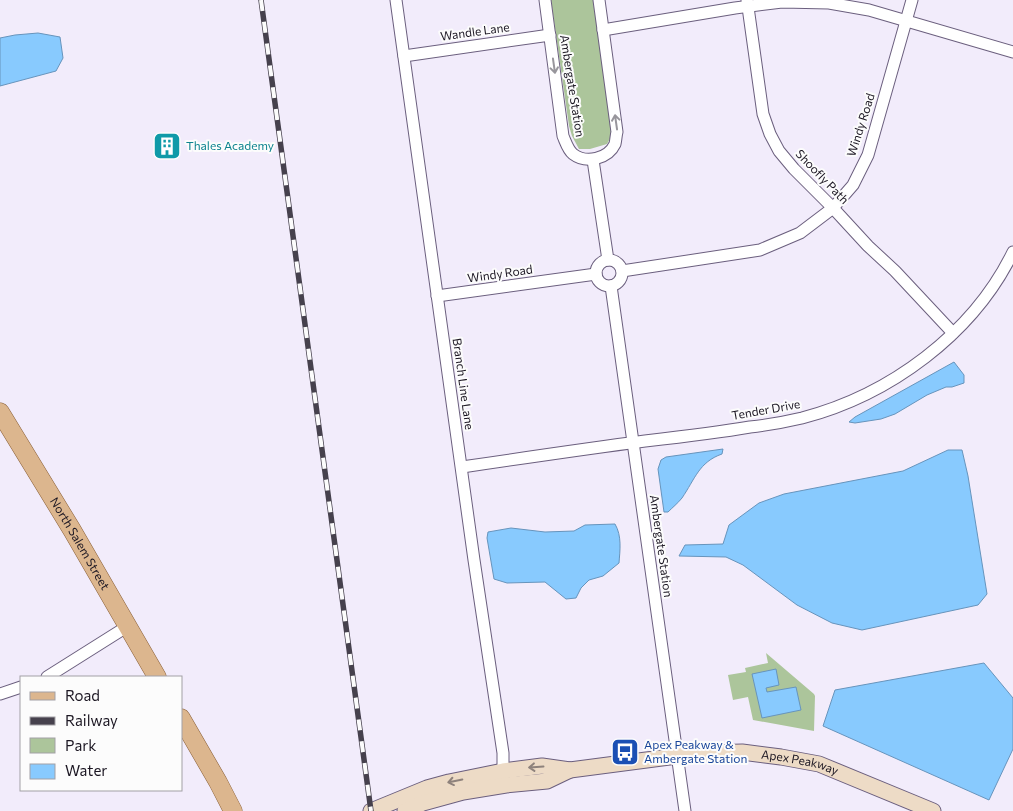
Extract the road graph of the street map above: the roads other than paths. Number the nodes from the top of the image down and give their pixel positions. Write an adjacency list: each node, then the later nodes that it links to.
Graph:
1 (396, 0): 10 (street, Branch Line Lane)
2 (545, 0): 8 (street, Ambergate Station)
3 (599, 0): 7 (street)
4 (912, 0): 6 (street, Windy Road)
5 (747, 3): 6 (street); 7 (street); 12 (street, Shoofly Path)
6 (907, 20): 9 (street); 12 (street, Windy Road)
7 (604, 30): 11 (street, one-way to 7)
8 (550, 35): 10 (street, Wandle Lane); 11 (street, Ambergate Station, one-way to 11)
9 (1013, 52)
10 (404, 56): 18 (street, Branch Line Lane)
11 (593, 160): 14 (street)
12 (833, 208): 15 (street, Windy Road); 19 (street, Shoofly Path)
13 (1013, 252): 19 (street, Tender Drive)
14 (608, 260): 15 (street); 16 (street)
15 (622, 271): 17 (street)
16 (596, 274): 17 (street); 18 (street, Windy Road)
17 (611, 286): 21 (street, Ambergate Station)
18 (437, 296): 22 (street, Branch Line Lane)
19 (953, 333): 21 (street, Tender Drive)
20 (0, 412): 23 (main road, North Salem Street)
21 (633, 443): 22 (street, Tender Drive); 29 (street, Ambergate Station)
22 (462, 468): 31 (street, Branch Line Lane)
23 (128, 626): 24 (street); 25 (main road, North Salem Street)
24 (49, 676)
25 (157, 676)
26 (20, 687): 27 (street)
27 (0, 694)
28 (182, 720): 32 (main road)
29 (677, 756): 30 (main road, Apex Peakway); 35 (street, Ambergate Station); 36 (main road, Apex Peakway)
30 (570, 770): 31 (main road, Apex Peakway, one-way to 31); 34 (main road, Apex Peakway)
31 (503, 771): 33 (main road, Apex Peakway, one-way to 33)
32 (233, 811)
33 (371, 811)
34 (405, 811)
35 (685, 811)
36 (933, 811)

